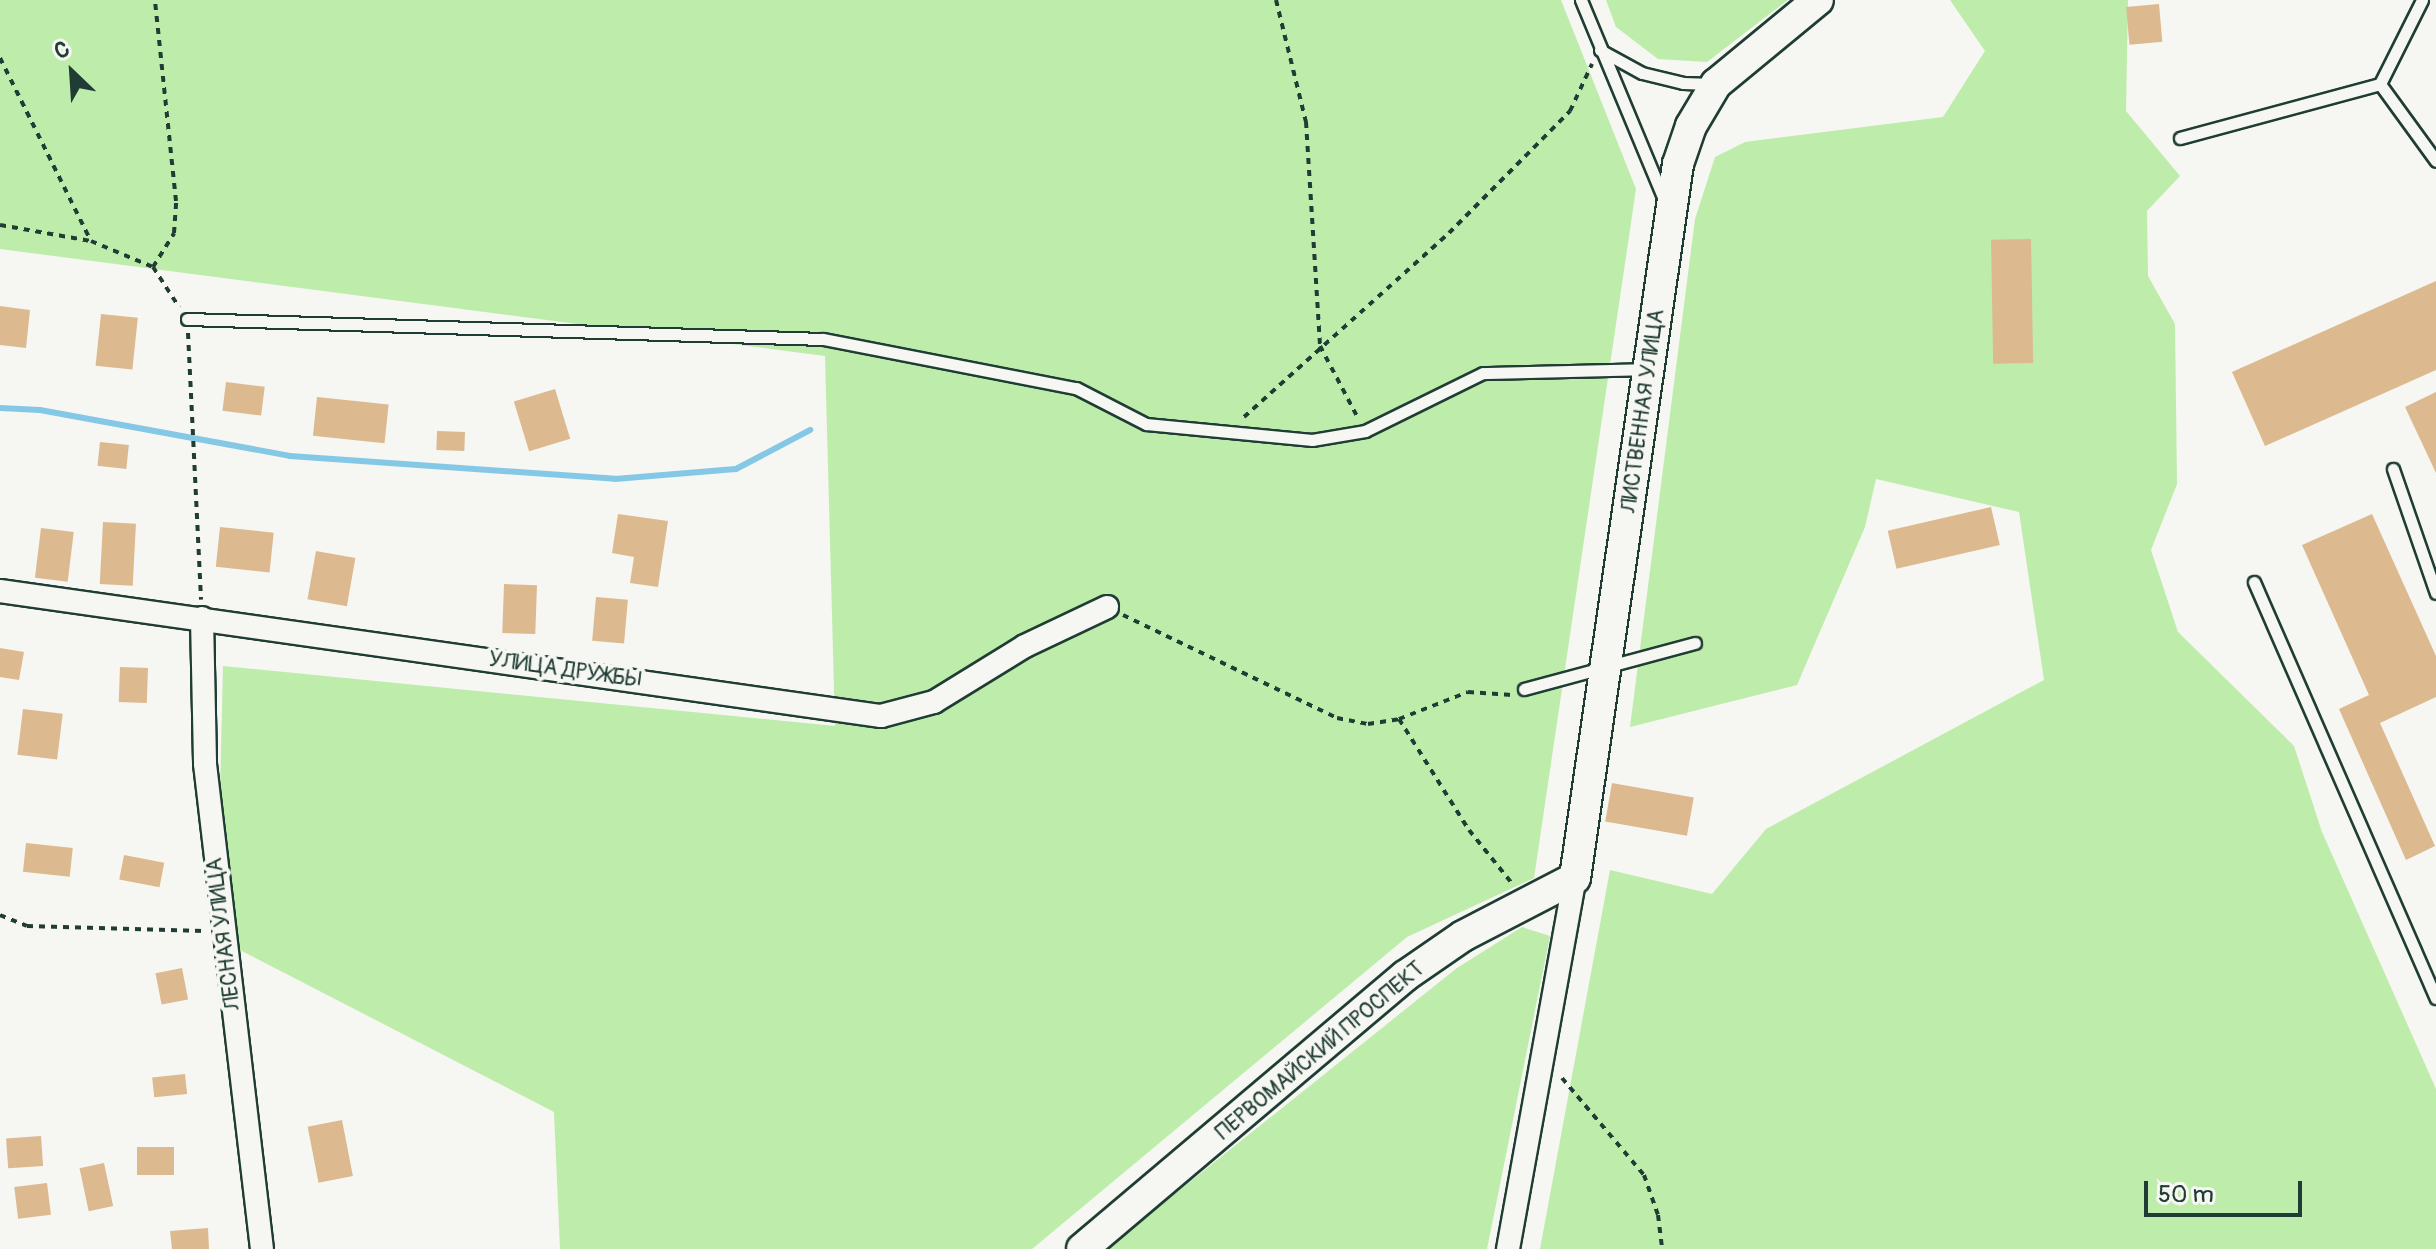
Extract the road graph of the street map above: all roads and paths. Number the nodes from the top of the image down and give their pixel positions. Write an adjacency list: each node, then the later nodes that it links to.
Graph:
1 (155, 0): 15 (path)
2 (1276, 0): 17 (path)
3 (1581, 0): 6 (lane)
4 (1818, 0): 8 (street, ЛИСТВЕННАЯ УЛИЦА)
5 (2422, 0): 9 (lane)
6 (1599, 50): 8 (lane); 12 (lane); 17 (path)
7 (0, 58): 14 (path)
8 (1716, 84): 12 (street, ЛИСТВЕННАЯ УЛИЦА)
9 (2380, 84): 10 (lane); 11 (lane)
10 (2180, 138)
11 (2436, 161)
12 (1669, 210): 18 (street, ЛИСТВЕННАЯ УЛИЦА)
13 (0, 225): 14 (path)
14 (91, 241): 15 (path)
15 (153, 267): 16 (path)
16 (187, 319): 20 (lane); 26 (path)
17 (1320, 346): 19 (path); 20 (path)
18 (1651, 370): 19 (lane); 28 (street, ЛИСТВЕННАЯ УЛИЦА)
19 (1365, 431): 20 (lane)
20 (1225, 435)
21 (2393, 469): 24 (lane)
22 (2254, 582): 35 (lane)
23 (0, 591): 26 (street, УЛИЦА ДРУЖБЫ)
24 (2436, 593)
25 (1107, 607): 26 (street, УЛИЦА ДРУЖБЫ); 30 (path)
26 (202, 618): 34 (street, ЛЕСНАЯ УЛИЦА)
27 (1695, 643): 28 (lane)
28 (1606, 664): 29 (lane); 31 (street, ЛИСТВЕННАЯ УЛИЦА)
29 (1524, 689): 30 (path)
30 (1399, 719): 32 (path)
31 (1575, 878): 32 (street, ПЕРВОМАЙСКИЙ ПРОСПЕКТ); 39 (street)
32 (1528, 903): 38 (street, ПЕРВОМАЙСКИЙ ПРОСПЕКТ)
33 (0, 915): 34 (path)
34 (222, 932): 37 (street, ЛЕСНАЯ УЛИЦА)
35 (2436, 998)
36 (1558, 1071): 40 (path)
37 (262, 1249)
38 (1082, 1249)
39 (1508, 1249)
40 (1662, 1249)

